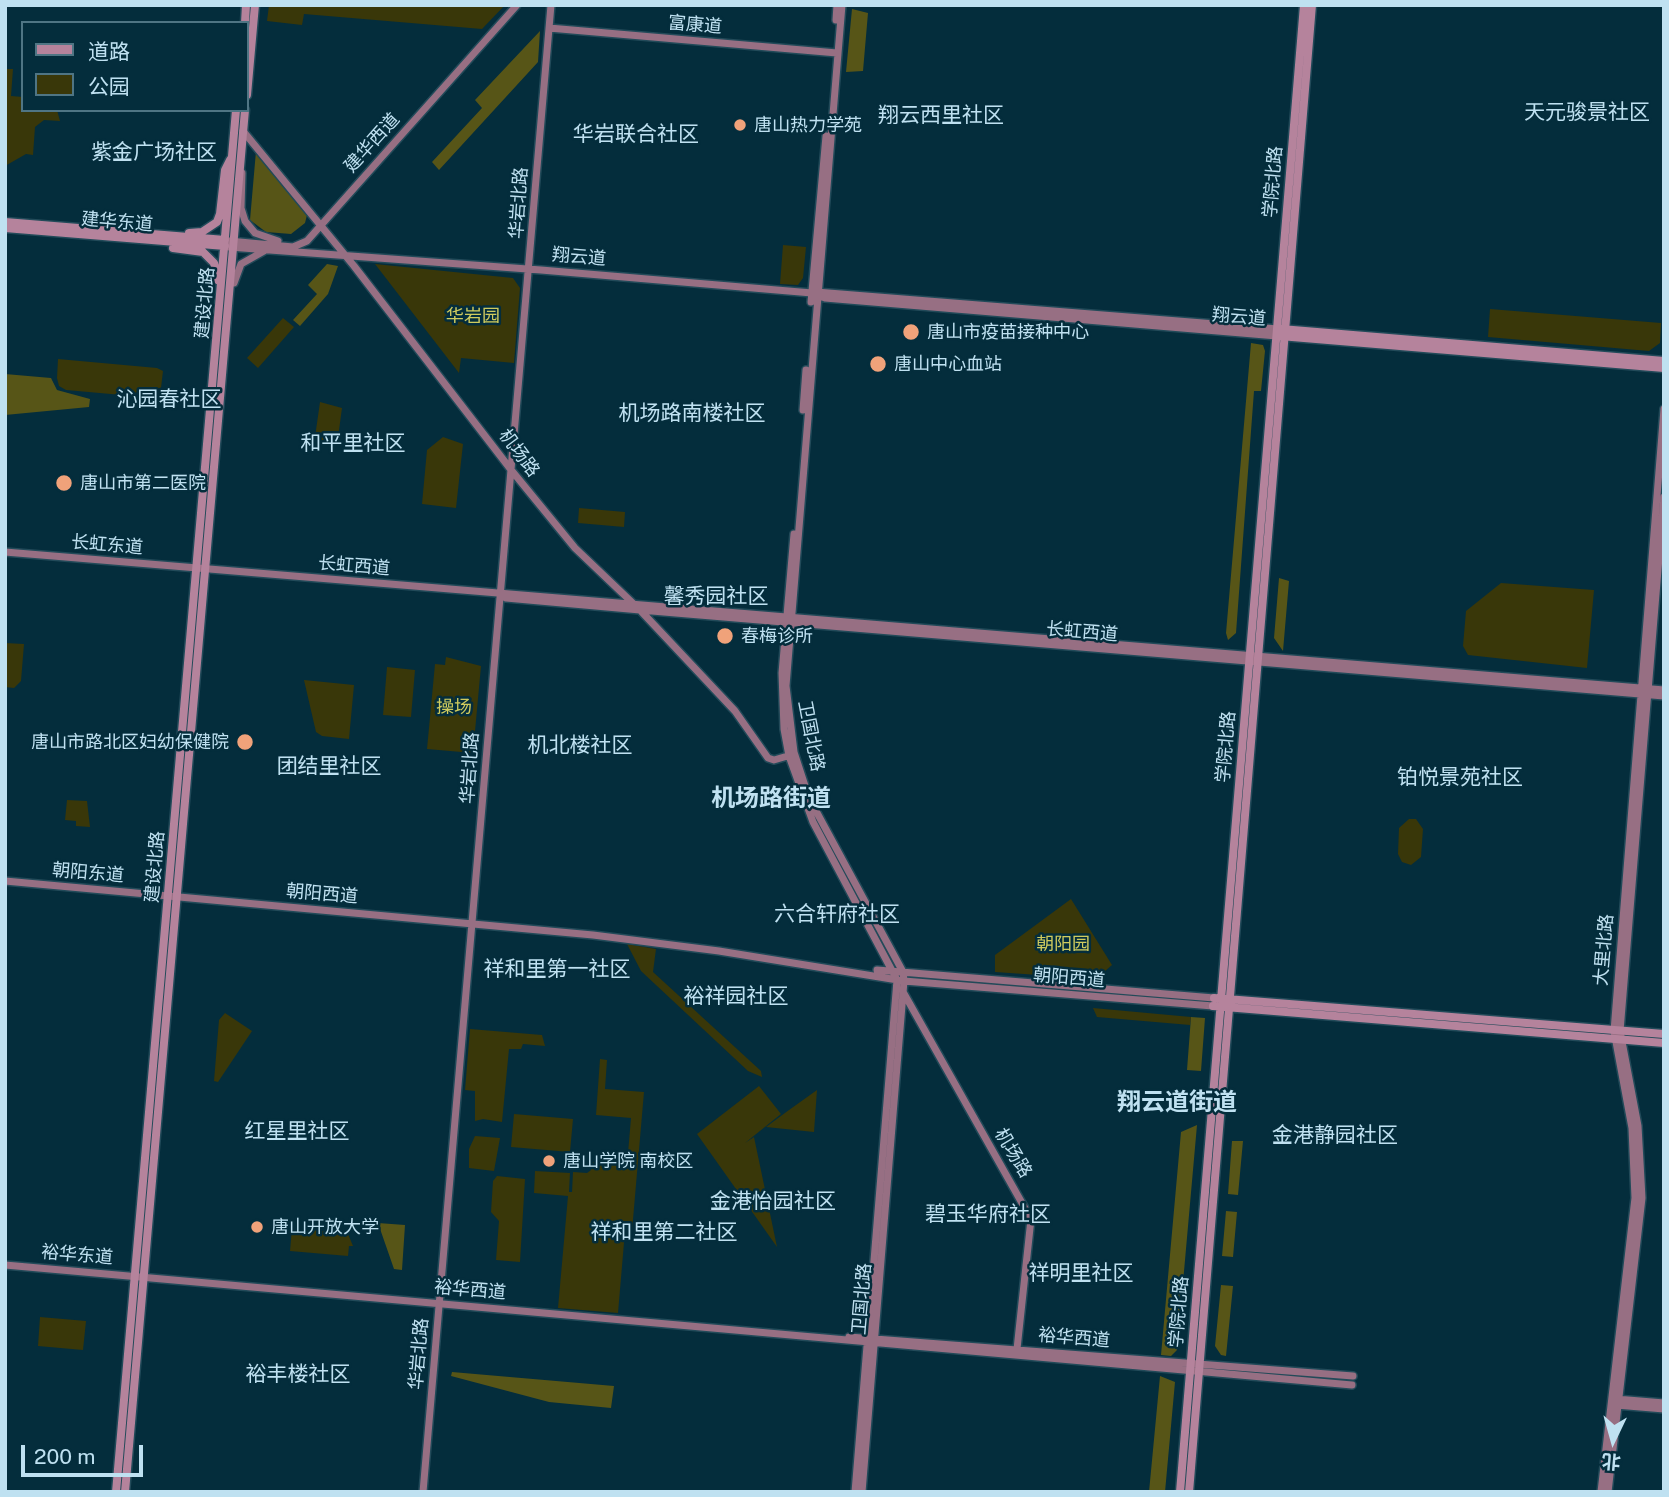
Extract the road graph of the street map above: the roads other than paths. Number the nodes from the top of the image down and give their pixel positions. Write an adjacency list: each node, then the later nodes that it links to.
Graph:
1 (255, 5): 10 (main road)
2 (517, 5): 17 (main road, 建华西道)
3 (523, 5): 17 (main road, 建华西道)
4 (839, 5): 9 (main road, 卫国北路)
5 (1304, 5): 11 (main road, 学院北路)
6 (1312, 5): 11 (main road, 学院北路)
7 (550, 8): 8 (main road, 华岩北路)
8 (549, 28): 9 (main road, 富康道); 26 (main road, 华岩北路)
9 (835, 53): 27 (main road, 卫国北路)
10 (248, 84)
11 (1300, 102): 28 (main road, 学院北路)
12 (236, 112): 15 (main road)
13 (245, 112): 14 (main road)
14 (243, 131): 15 (main road); 17 (main road)
15 (236, 159): 19 (main road); 20 (main road); 21 (main road, 建设北路)
16 (5, 222): 19 (main road, 建华东道)
17 (319, 227): 20 (main road, 建华西道); 22 (main road, 机场路)
18 (5, 228): 19 (main road, 建华东道)
19 (140, 237): 21 (main road, 建华东道); 29 (main road)
20 (307, 241): 21 (main road)
21 (229, 244): 23 (main road); 29 (main road, 建设北路)
22 (337, 247): 24 (main road, 机场路); 25 (main road)
23 (268, 250): 25 (main road); 29 (main road)
24 (344, 255): 25 (main road, 翔云道); 26 (main road, 翔云道); 33 (main road, 机场路)
25 (331, 256)
26 (530, 269): 27 (main road, 翔云道); 33 (main road, 华岩北路)
27 (815, 293): 28 (main road, 翔云道); 40 (main road, 卫国北路)
28 (1281, 333): 30 (main road, 翔云道); 31 (main road, 翔云道); 41 (main road, 学院北路)
29 (222, 334): 36 (main road, 建设北路)
30 (1664, 360)
31 (1664, 368)
32 (1664, 410): 43 (main road, 大里北路)
33 (512, 471): 37 (main road, 华岩北路); 38 (main road, 机场路)
34 (1664, 497): 43 (main road, 大里北路)
35 (5, 552): 36 (main road, 长虹东道)
36 (201, 569): 37 (main road, 长虹西道); 47 (main road, 建设北路)
37 (500, 594): 38 (main road, 长虹西道); 39 (main road, 长虹西道); 48 (main road, 华岩北路)
38 (632, 603): 39 (main road, 机场路); 40 (main road, 长虹西道)
39 (640, 610): 40 (main road, 长虹西道); 45 (main road, 机场路)
40 (789, 619): 41 (main road, 长虹西道); 45 (main road, 卫国北路)
41 (1253, 659): 43 (main road, 长虹西道); 51 (main road, 学院北路)
42 (1664, 690): 43 (main road, 长虹西道)
43 (1644, 691): 44 (main road, 长虹西道); 53 (main road, 大里北路)
44 (1664, 696)
45 (792, 754): 49 (main road, 卫国北路)
46 (5, 881): 47 (main road, 朝阳东道)
47 (173, 896): 48 (main road, 朝阳西道); 56 (main road, 建设北路)
48 (473, 923): 49 (main road, 朝阳西道); 57 (main road, 华岩北路)
49 (900, 976): 50 (main road, 卫国北路); 51 (main road, 朝阳西道); 58 (main road, 卫国北路)
50 (902, 990): 58 (main road, 卫国北路); 59 (main road, 机场路)
51 (1221, 1003): 53 (main road, 朝阳西道); 61 (main road, 学院北路)
52 (1664, 1034): 53 (main road, 朝阳西道)
53 (1618, 1035): 54 (main road, 朝阳西道); 64 (main road, 大里北路)
54 (1664, 1043)
55 (5, 1265): 56 (main road, 裕华东道)
56 (140, 1277): 57 (main road, 裕华西道); 67 (main road, 建设北路); 68 (main road, 建设北路)
57 (440, 1304): 58 (main road, 裕华西道); 69 (main road, 华岩北路)
58 (871, 1340): 59 (main road, 裕华西道); 60 (main road, 裕华西道); 70 (main road, 卫国北路); 71 (main road, 卫国北路)
59 (1017, 1349): 60 (main road, 裕华西道)
60 (1055, 1356): 61 (main road, 裕华西道)
61 (1195, 1368): 62 (main road, 裕华西道); 63 (main road, 裕华西道); 72 (main road, 学院北路); 73 (main road, 学院北路)
62 (1353, 1376)
63 (1352, 1385)
64 (1615, 1402): 65 (main road); 66 (main road); 74 (main road, 大里北路); 75 (main road, 大里北路)
65 (1664, 1404)
66 (1664, 1409)
67 (116, 1492)
68 (125, 1492)
69 (423, 1492)
70 (855, 1492)
71 (862, 1492)
72 (1180, 1492)
73 (1189, 1492)
74 (1601, 1492)
75 (1608, 1492)

